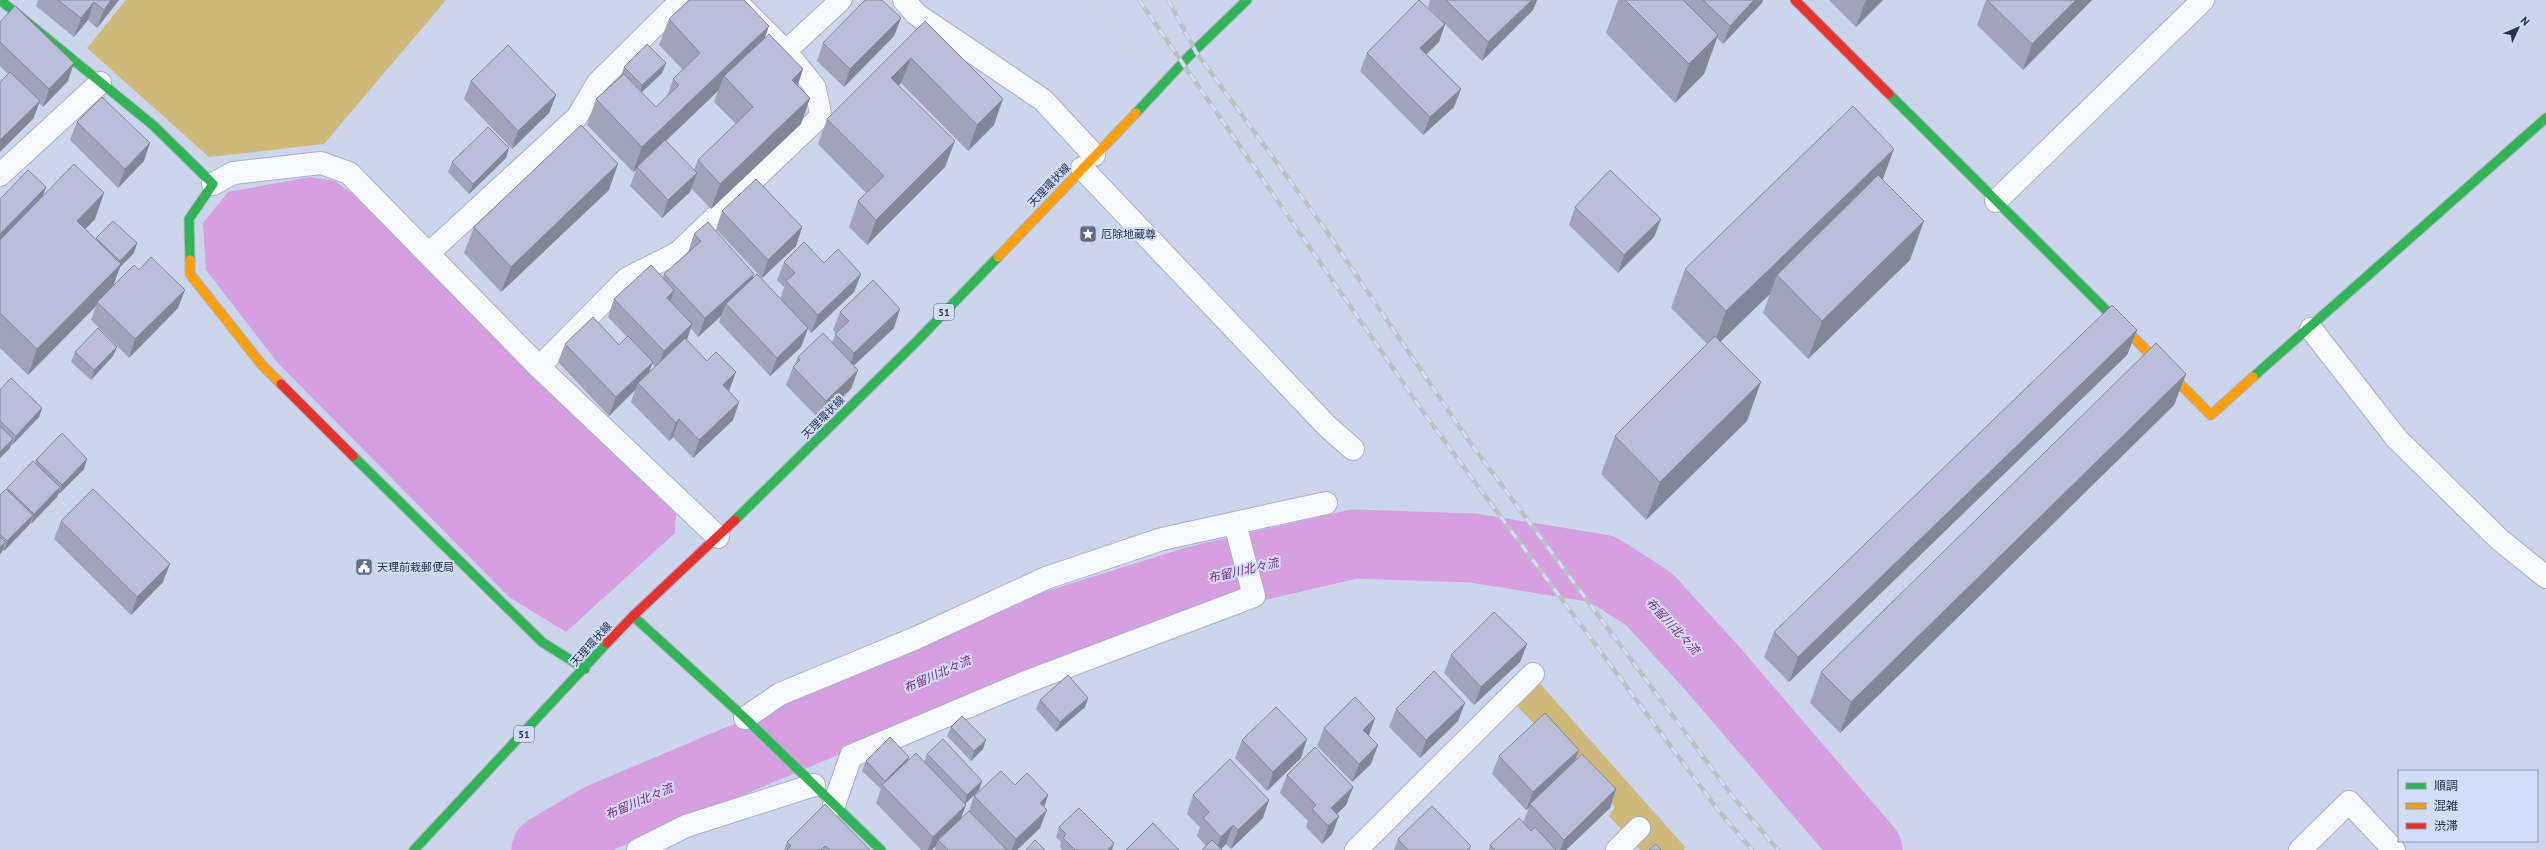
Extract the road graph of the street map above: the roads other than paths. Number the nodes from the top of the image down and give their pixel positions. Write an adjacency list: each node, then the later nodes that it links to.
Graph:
1 (0, 0): 10 (street)
2 (681, 0): 16 (lane)
3 (735, 0): 9 (lane)
4 (841, 0): 9 (lane)
5 (904, 0): 12 (street)
6 (1247, 0): 12 (street, 天理環状線 / 51)
7 (1795, 0): 15 (street)
8 (2203, 0): 15 (street)
9 (786, 51): 18 (lane)
10 (100, 83): 13 (street); 14 (street)
11 (2546, 118): 17 (street)
12 (1088, 161): 19 (street); 22 (street, 天理環状線 / 51)
13 (0, 175)
14 (213, 184): 16 (street); 25 (street)
15 (1996, 201): 17 (street)
16 (428, 254): 18 (street)
17 (2311, 329): 23 (street)
18 (540, 366): 22 (street)
19 (1353, 449)
20 (1326, 503): 21 (street)
21 (1235, 524): 27 (street); 29 (street)
22 (718, 537): 24 (street, 天理環状線 / 51)
23 (2546, 578)
24 (632, 616): 25 (street, 天理環状線 / 51); 27 (street)
25 (585, 669): 31 (street, 天理環状線 / 51)
26 (1533, 674): 34 (street)
27 (745, 718): 28 (street)
28 (810, 782): 29 (street); 32 (street)
29 (834, 805): 33 (street)
30 (1639, 828): 35 (street)
31 (414, 850)
32 (638, 850)
33 (881, 850)
34 (1356, 850)
35 (1617, 850)
36 (2300, 850): 37 (street)
37 (2394, 850)

